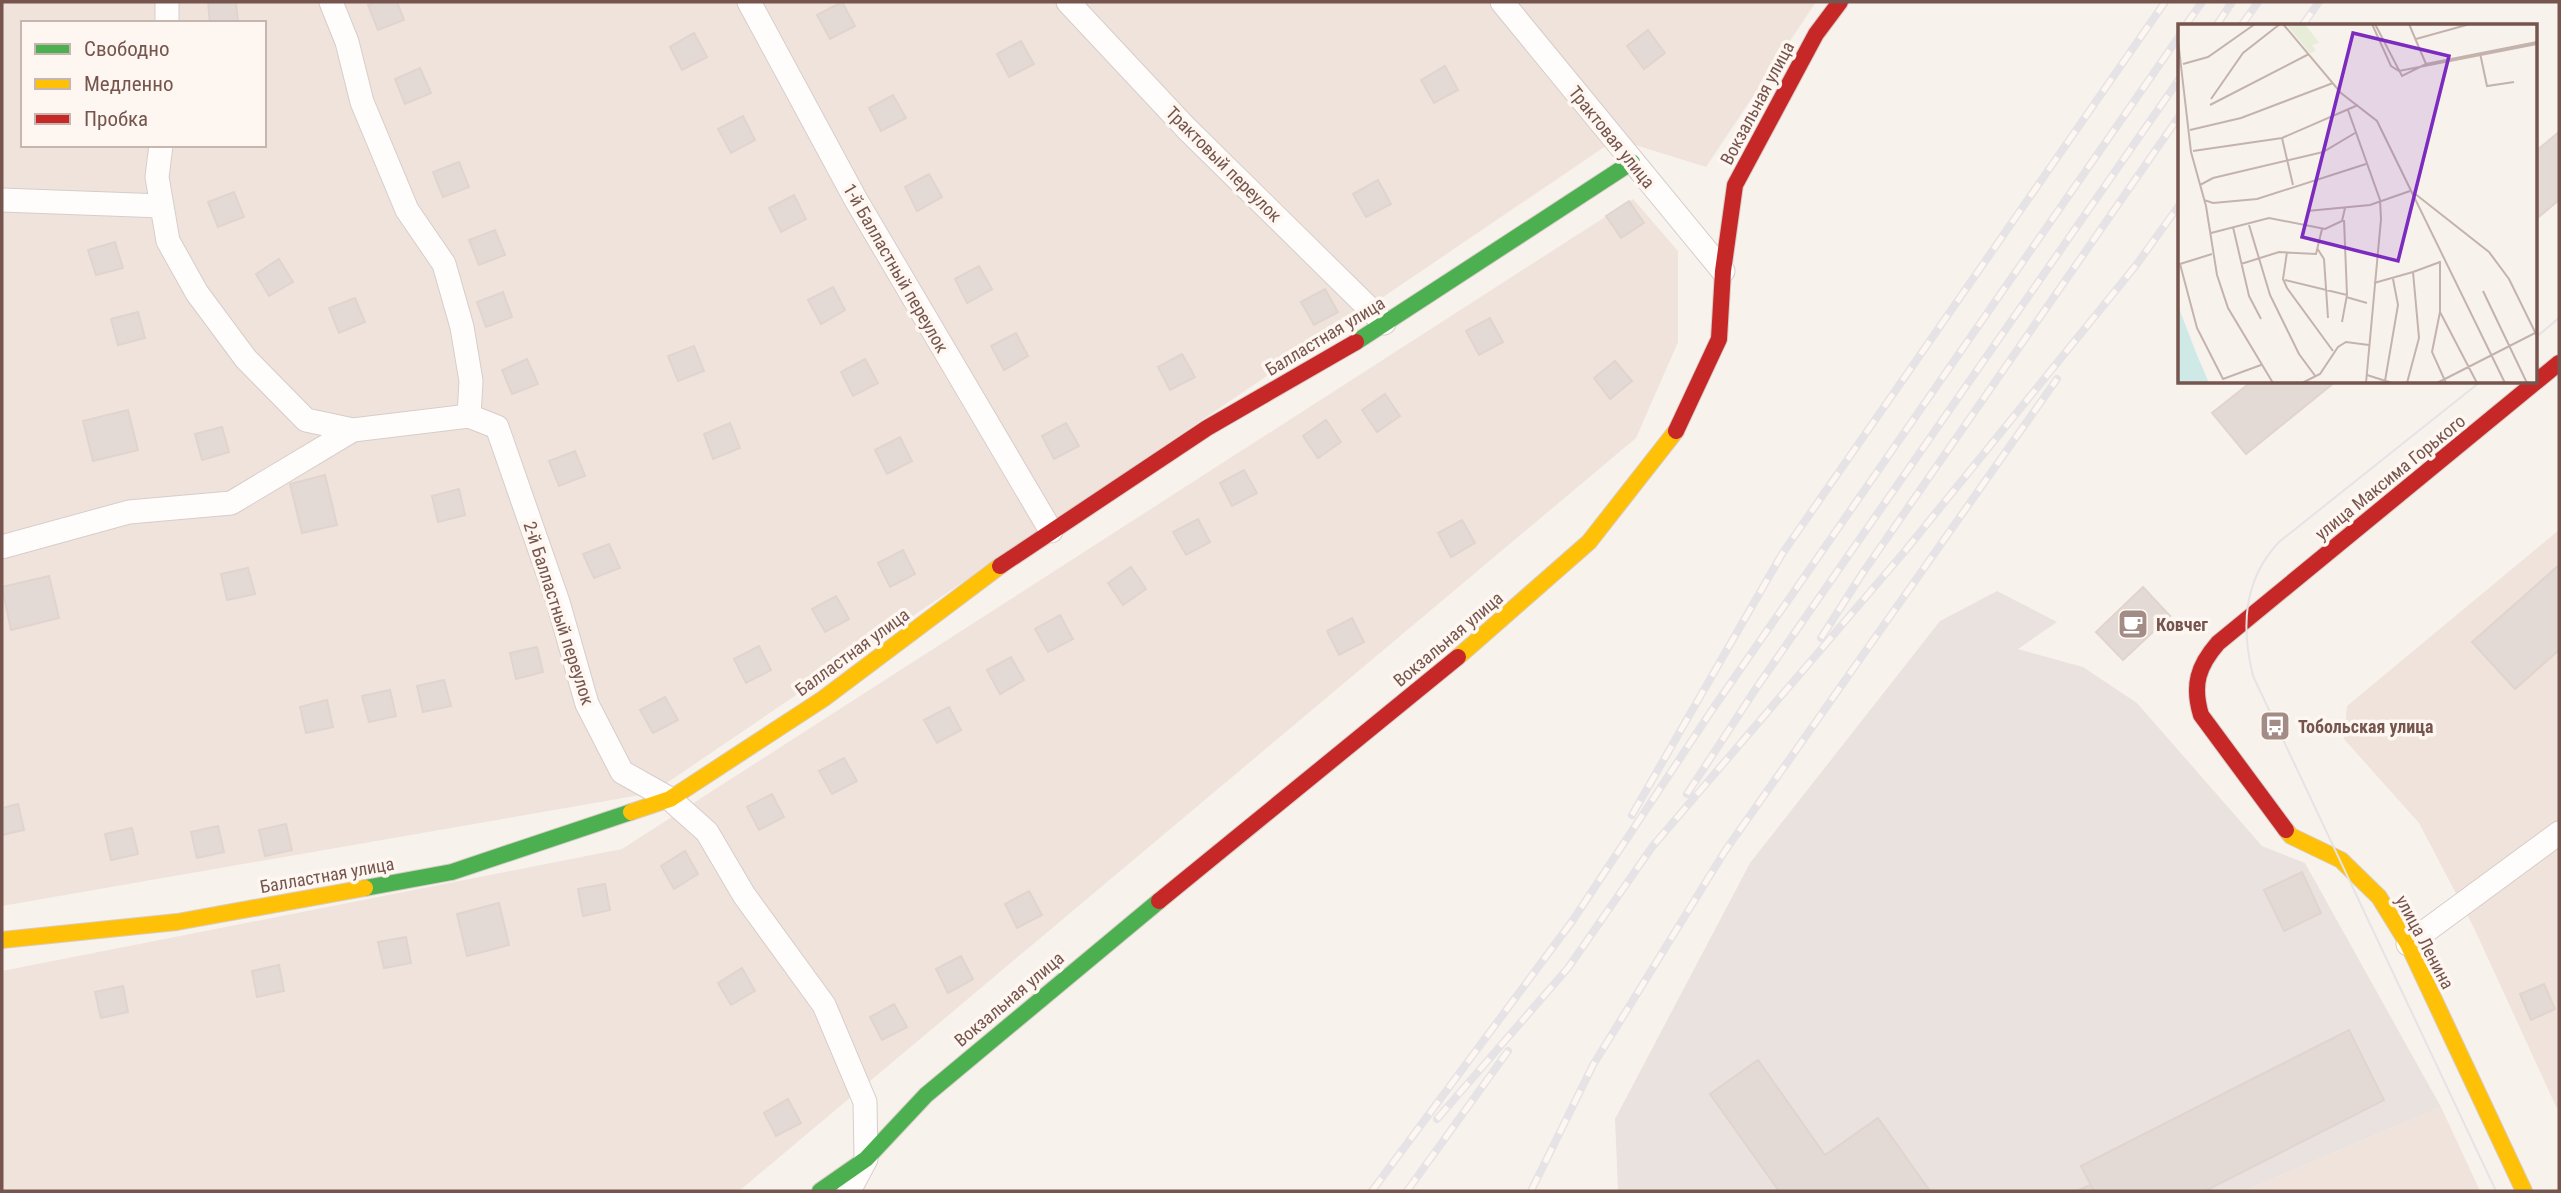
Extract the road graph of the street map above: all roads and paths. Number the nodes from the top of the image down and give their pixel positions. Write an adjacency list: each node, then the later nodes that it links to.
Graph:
1 (167, 2): 7 (street)
2 (331, 2): 17 (street)
3 (749, 2): 19 (street, 1-й Балластный переулок)
4 (1068, 2): 13 (street, Трактовый переулок)
5 (1503, 2): 9 (street, Трактовая улица)
6 (1840, 2): 12 (street, Вокзальная улица)
7 (167, 21)
8 (161, 147): 11 (street)
9 (1632, 162): 12 (street, Трактовая улица); 13 (street, Балластная улица)
10 (2, 200): 11 (street)
11 (162, 206): 18 (street)
12 (1723, 271): 26 (street, Вокзальная улица)
13 (1384, 323): 19 (street, Балластная улица)
14 (2559, 363): 15 (street, улица Максима Горького)
15 (2536, 382)
16 (2535, 383): 21 (street, улица Максима Горького)
17 (469, 416): 18 (street); 22 (street, 2-й Балластный переулок)
18 (354, 430): 20 (street)
19 (1051, 531): 22 (street, Балластная улица)
20 (2, 547)
21 (2245, 620): 25 (street, улица Ленина)
22 (670, 799): 24 (street, Балластная улица); 26 (street)
23 (2559, 833): 25 (street)
24 (2, 940)
25 (2407, 943): 29 (street, улица Ленина)
26 (866, 1159): 27 (street, Вокзальная улица); 28 (street)
27 (820, 1191)
28 (849, 1191)
29 (2524, 1191)

